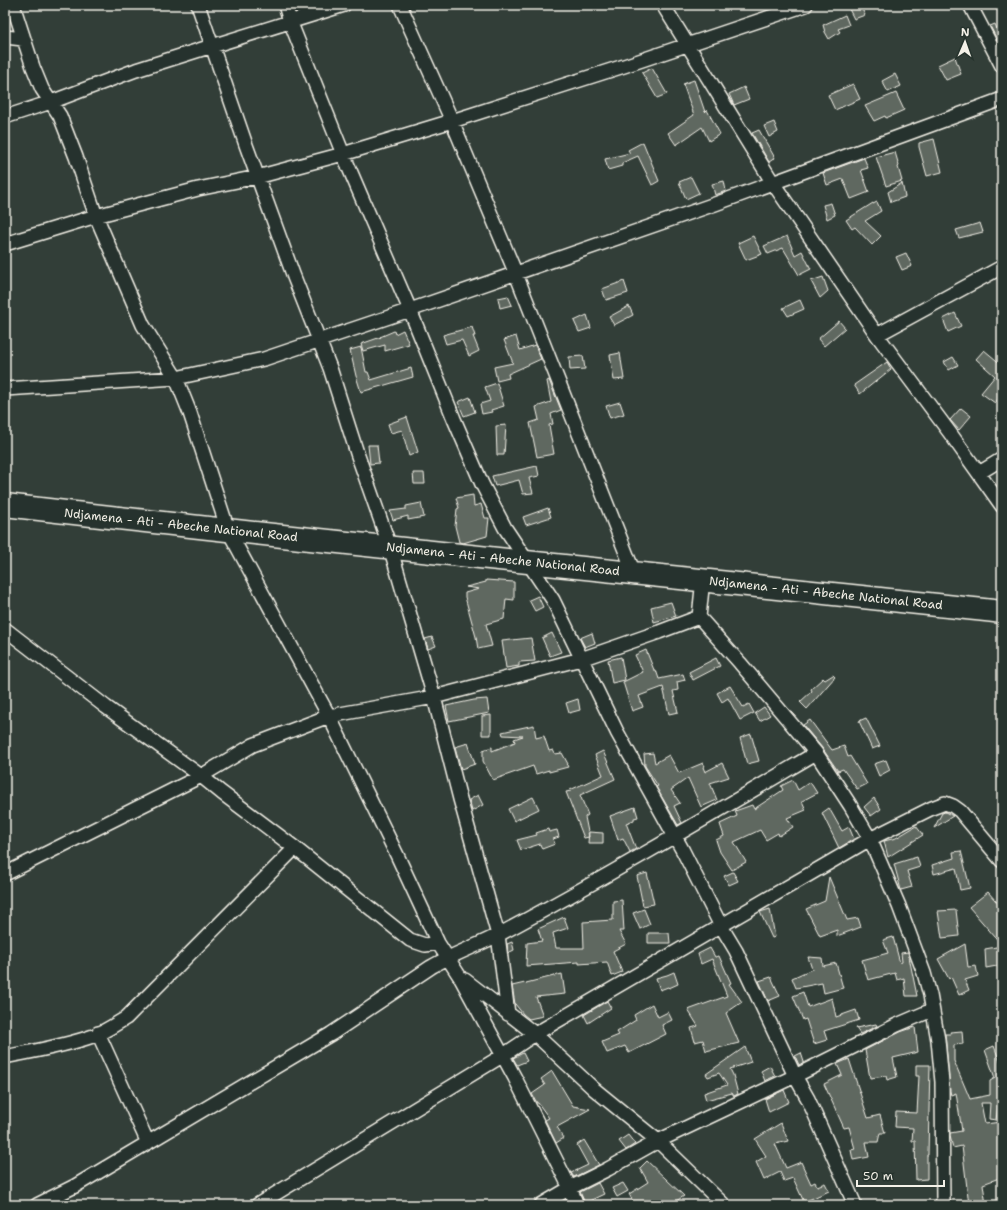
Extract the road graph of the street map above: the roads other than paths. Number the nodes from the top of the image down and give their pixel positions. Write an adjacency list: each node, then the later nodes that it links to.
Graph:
1 (13, 5): 11 (street)
2 (198, 5): 13 (street)
3 (285, 5): 9 (street)
4 (344, 5): 9 (street)
5 (400, 5): 18 (street)
6 (663, 5): 12 (street)
7 (806, 5): 12 (street)
8 (970, 5): 14 (street)
9 (290, 21): 13 (street); 19 (street)
10 (5, 38): 11 (street)
11 (23, 38): 16 (street)
12 (688, 44): 18 (street); 21 (street)
13 (212, 46): 16 (street); 20 (street)
14 (1002, 66)
15 (1002, 99): 21 (street)
16 (51, 102): 17 (street); 22 (street)
17 (5, 117)
18 (452, 121): 19 (street); 25 (street)
19 (343, 154): 20 (street); 26 (street)
20 (257, 177): 22 (street); 28 (street)
21 (773, 183): 25 (street); 27 (street)
22 (96, 216): 23 (street); 29 (street)
23 (5, 244)
24 (1002, 267): 27 (street)
25 (516, 274): 26 (street); 38 (street)
26 (410, 310): 28 (street); 37 (street)
27 (877, 335): 32 (street)
28 (319, 341): 29 (street); 36 (street)
29 (176, 378): 30 (street); 35 (street)
30 (5, 389)
31 (1002, 459): 32 (street)
32 (979, 473): 34 (street)
33 (5, 505): 35 (highway, Ndjamena - Ati - Abeche National Road)
34 (1002, 506)
35 (228, 530): 36 (highway, Ndjamena - Ati - Abeche National Road); 45 (street)
36 (390, 547): 37 (highway, Ndjamena - Ati - Abeche National Road); 44 (street)
37 (527, 562): 38 (highway, Ndjamena - Ati - Abeche National Road); 43 (street)
38 (634, 573): 39 (highway, Ndjamena - Ati - Abeche National Road)
39 (703, 579): 40 (highway, Ndjamena - Ati - Abeche National Road); 41 (street)
40 (1002, 612)
41 (699, 617): 43 (street); 46 (street)
42 (5, 629): 47 (street)
43 (581, 659): 44 (street); 48 (street)
44 (434, 697): 45 (street); 54 (street)
45 (329, 716): 47 (street); 55 (street)
46 (816, 753): 48 (street); 49 (street)
47 (201, 776): 50 (street); 52 (street)
48 (675, 837): 53 (street); 54 (street)
49 (870, 839): 51 (street); 53 (street); 58 (street)
50 (294, 848): 55 (street); 60 (street)
51 (1002, 861)
52 (5, 874)
53 (721, 926): 61 (street); 64 (street)
54 (498, 935): 56 (street); 59 (street)
55 (438, 942): 56 (street)
56 (448, 957): 57 (street); 66 (street)
57 (460, 976): 59 (street); 62 (street)
58 (932, 1010): 64 (street); 74 (street)
59 (508, 1014): 61 (street)
60 (98, 1033): 63 (street); 66 (street)
61 (534, 1034): 62 (street); 65 (street)
62 (502, 1056): 67 (street); 69 (street)
63 (5, 1057)
64 (795, 1076): 65 (street); 73 (street)
65 (658, 1141): 67 (street); 72 (street)
66 (148, 1143): 68 (street)
67 (570, 1188): 70 (street); 71 (street)
68 (37, 1205)
69 (257, 1205)
70 (541, 1205)
71 (577, 1205)
72 (724, 1205)
73 (855, 1205)
74 (943, 1205)

